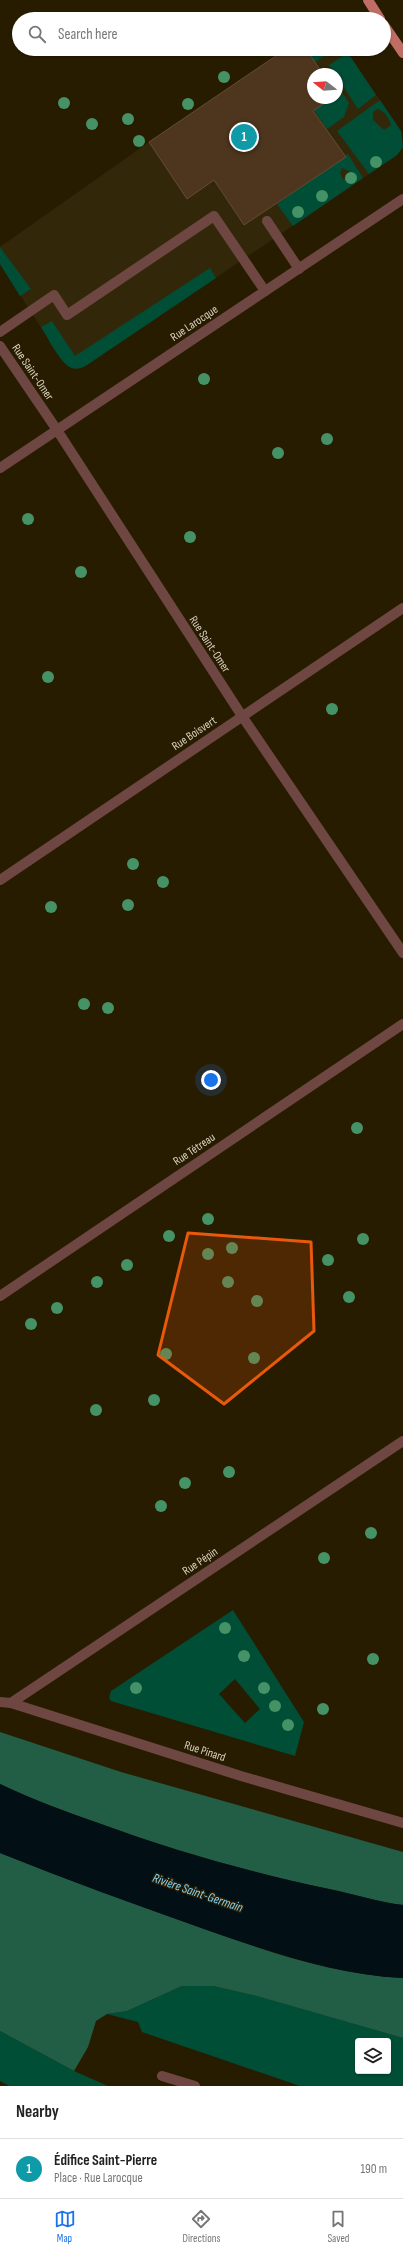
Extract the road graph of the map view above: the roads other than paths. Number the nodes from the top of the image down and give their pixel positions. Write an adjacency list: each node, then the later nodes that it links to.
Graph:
1 (368, 0): 2 (main road)
2 (376, 12)
3 (391, 35): 4 (main road)
4 (403, 53)
5 (403, 199): 7 (street, Rue Larocque)
6 (267, 221): 7 (street)
7 (299, 268): 8 (street, Rue Larocque)
8 (265, 291): 9 (street); 11 (street, Rue Larocque)
9 (0, 332)
10 (0, 346): 11 (street, Rue Saint-Omer)
11 (57, 430): 12 (street, Rue Larocque); 14 (street, Rue Saint-Omer)
12 (0, 468)
13 (403, 608): 14 (street, Rue Boisvert)
14 (242, 716): 15 (street, Rue Boisvert); 16 (street, Rue Saint-Omer)
15 (0, 880)
16 (403, 953)
17 (403, 1024): 18 (street, Rue Tétreau)
18 (0, 1296)
19 (403, 1441): 21 (street, Rue Pépin)
20 (0, 1702): 21 (street, Rue Pinard)
21 (11, 1703): 22 (street, Rue Pinard)
22 (403, 1823)
23 (162, 2076): 24 (street)
24 (195, 2086)

